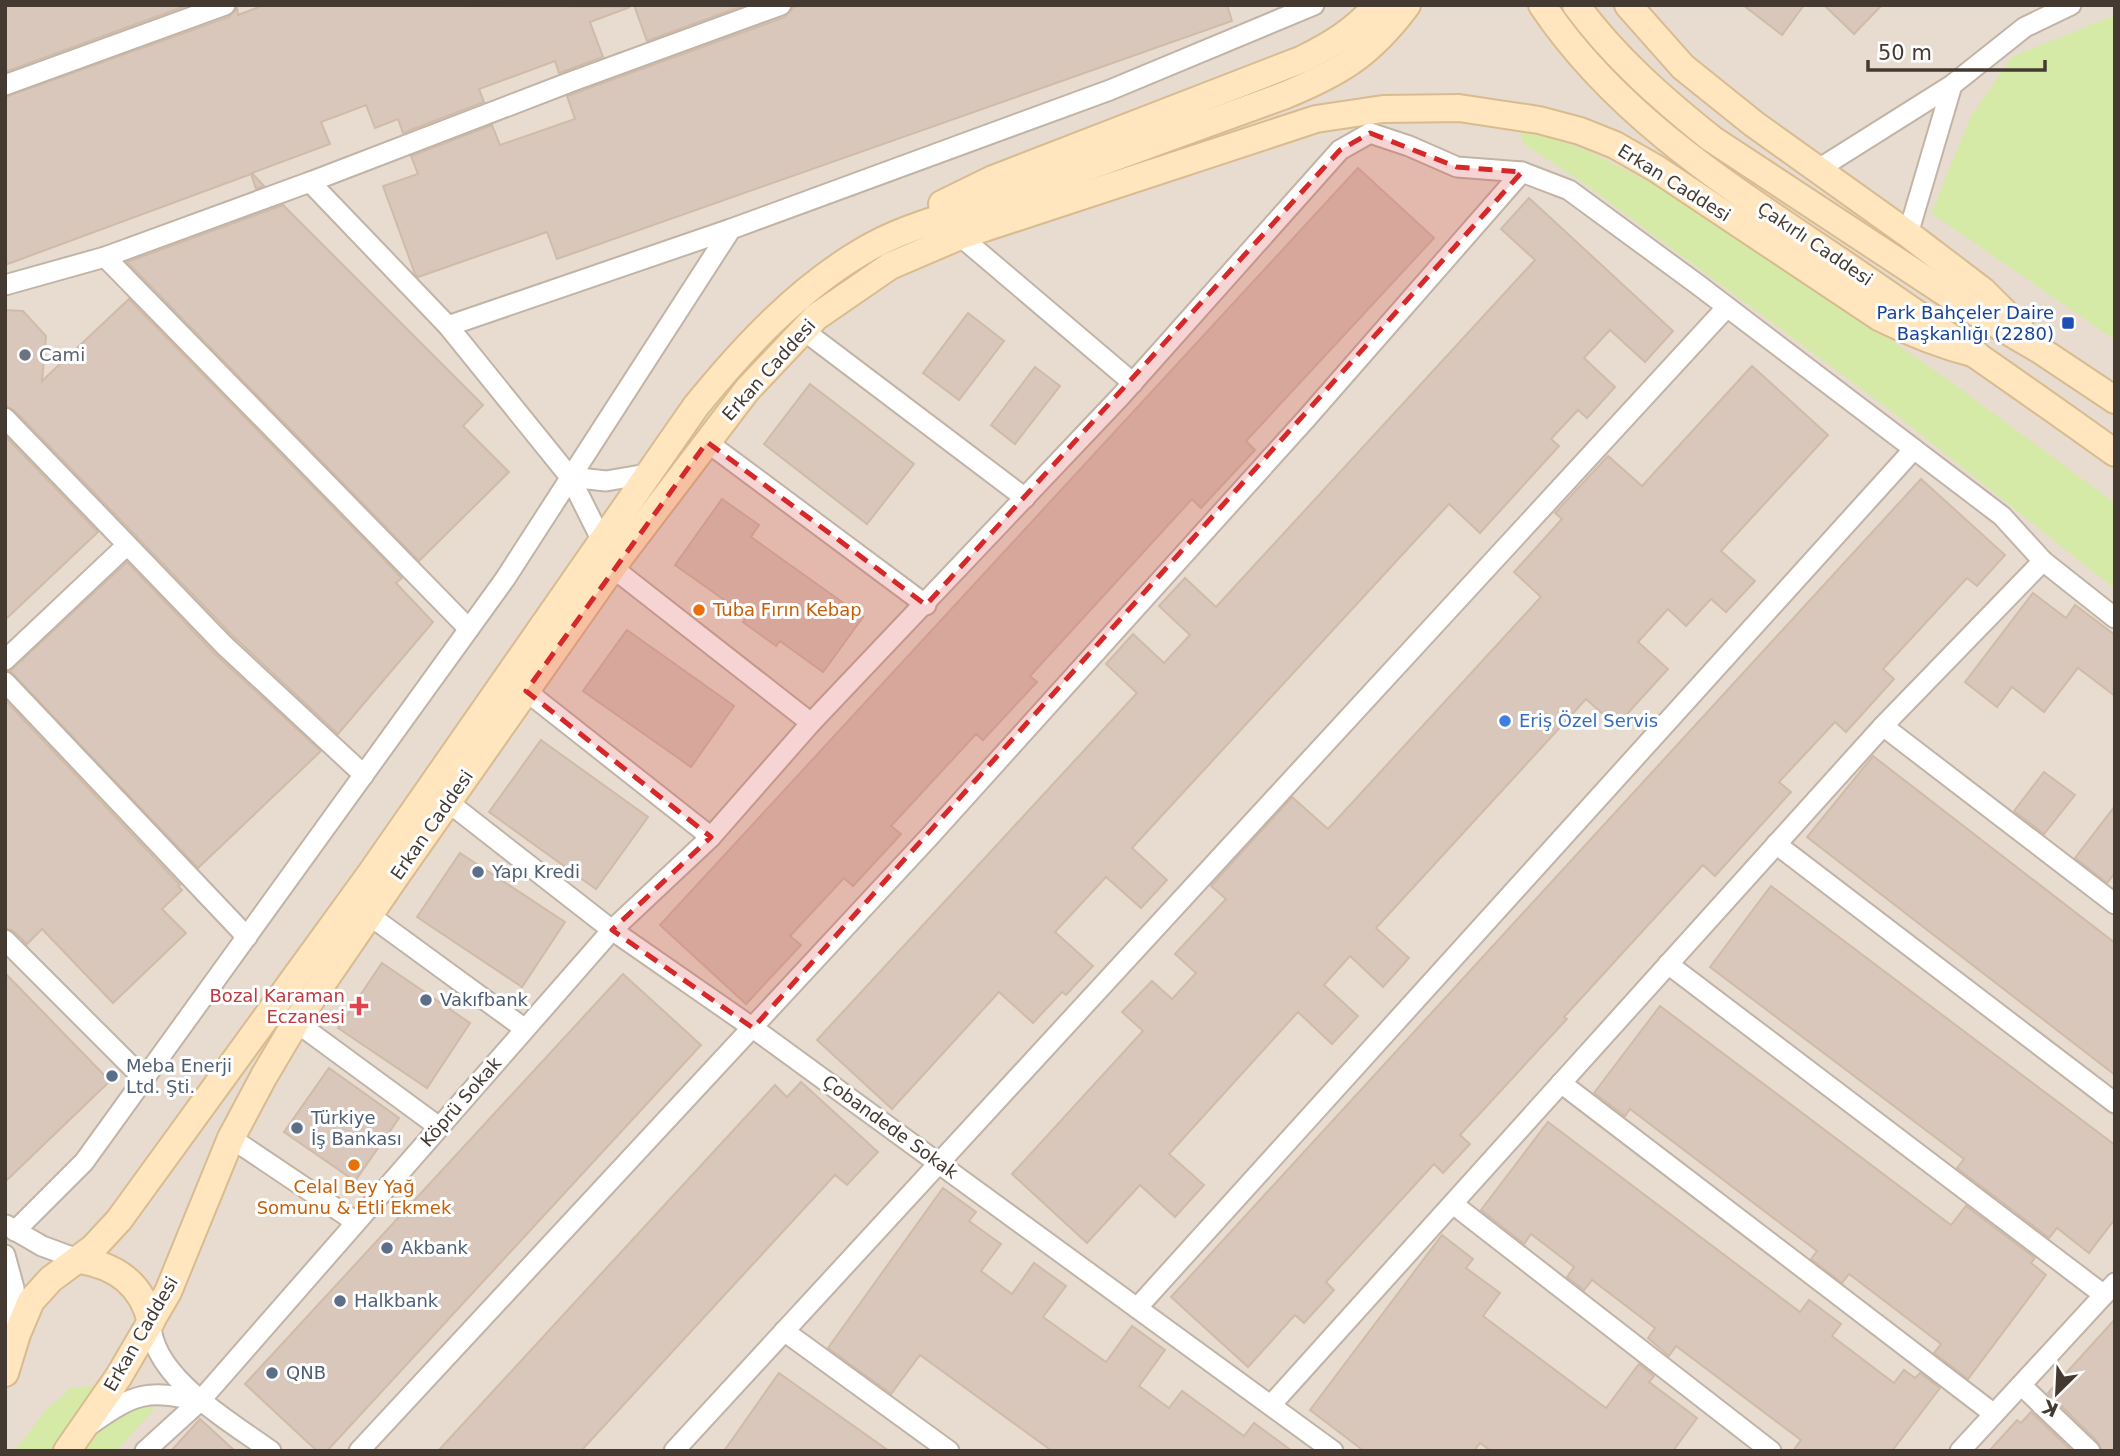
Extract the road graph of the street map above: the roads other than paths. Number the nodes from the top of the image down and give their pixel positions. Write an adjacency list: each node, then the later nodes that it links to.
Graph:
1 (225, 5): 10 (street)
2 (780, 5): 14 (street)
3 (1314, 5): 15 (street)
4 (1377, 5): 17 (main road)
5 (1407, 5): 17 (main road, Erkan Caddesi)
6 (1542, 5): 25 (main road, Çakırlı Caddesi)
7 (1576, 5): 24 (main road, Çakırlı Caddesi)
8 (1628, 5): 12 (main road)
9 (2071, 5): 11 (street)
10 (5, 85)
11 (1952, 85): 12 (street); 16 (street)
12 (1817, 170): 16 (main road)
13 (1522, 172): 21 (street); 26 (street, Köprü Sokak); 60 (street)
14 (310, 181): 19 (street); 22 (street)
15 (731, 229): 22 (street); 35 (street)
16 (1908, 234): 24 (main road)
17 (890, 236): 34 (main road, Erkan Caddesi)
18 (960, 236): 23 (main road, Erkan Caddesi); 25 (main road, Erkan Caddesi); 26 (street)
19 (105, 257): 20 (street); 43 (street)
20 (5, 285)
21 (1727, 307): 31 (street); 67 (street)
22 (447, 326): 35 (street)
23 (803, 330): 30 (main road, Erkan Caddesi); 36 (street)
24 (2040, 350): 27 (main road, Çakırlı Caddesi)
25 (1976, 354): 29 (main road, Çakırlı Caddesi)
26 (1133, 383): 36 (street, Köprü Sokak)
27 (2114, 400)
28 (5, 418): 38 (street)
29 (2092, 437): 32 (main road, Çakırlı Caddesi); 33 (main road)
30 (707, 442): 40 (main road, Erkan Caddesi); 41 (street)
31 (1914, 449): 39 (street); 74 (street)
32 (2115, 453)
33 (2115, 472)
34 (647, 474): 35 (street); 37 (main road, Erkan Caddesi)
35 (570, 477): 37 (street); 43 (street)
36 (1025, 498): 41 (street, Köprü Sokak)
37 (602, 541): 72 (main road, Erkan Caddesi)
38 (127, 545): 44 (street); 49 (street)
39 (2043, 561): 42 (street); 48 (street)
40 (612, 568): 46 (main road, Erkan Caddesi); 47 (street)
41 (926, 605): 47 (street, Köprü Sokak)
42 (2115, 618)
43 (469, 629): 49 (street)
44 (5, 660)
45 (5, 682): 56 (street)
46 (526, 691): 50 (main road, Erkan Caddesi); 51 (street)
47 (811, 723): 51 (street, Köprü Sokak)
48 (1883, 726): 52 (street); 53 (street)
49 (364, 775): 56 (street)
50 (448, 802): 54 (main road, Erkan Caddesi); 55 (street, Çobandede Sokak)
51 (711, 837): 55 (street, Köprü Sokak)
52 (1776, 844): 58 (street); 64 (street)
53 (2115, 905)
54 (369, 915): 59 (main road, Erkan Caddesi); 61 (street)
55 (612, 929): 60 (street, Çobandede Sokak); 61 (street, Köprü Sokak)
56 (247, 937): 62 (street)
57 (5, 940): 62 (street)
58 (1668, 964): 63 (street); 73 (street)
59 (296, 1021): 65 (street); 66 (main road, Erkan Caddesi)
60 (753, 1028): 67 (street, Çobandede Sokak); 87 (street)
61 (525, 1029): 65 (street, Köprü Sokak)
62 (144, 1079): 70 (street)
63 (1561, 1083): 68 (street); 82 (street)
64 (2115, 1102)
65 (439, 1127): 69 (street, Köprü Sokak)
66 (231, 1138): 69 (street); 75 (main road, Erkan Caddesi)
67 (940, 1164): 74 (street, Çobandede Sokak); 76 (street)
68 (1452, 1204): 81 (street); 90 (street)
69 (356, 1222): 80 (street, Köprü Sokak)
70 (10, 1228): 72 (street)
71 (5, 1255): 77 (street)
72 (80, 1260): 75 (main road); 77 (main road, Erkan Caddesi)
73 (2109, 1289): 79 (street)
74 (1138, 1308): 81 (street, Çobandede Sokak)
75 (151, 1322): 80 (street); 83 (main road, Erkan Caddesi)
76 (784, 1332): 84 (street); 88 (street)
77 (17, 1334): 78 (main road, Erkan Caddesi)
78 (5, 1373)
79 (2021, 1385): 82 (street); 92 (street)
80 (200, 1401): 83 (street); 85 (street, Köprü Sokak); 86 (street)
81 (1271, 1405): 89 (street, Çobandede Sokak)
82 (1994, 1414): 91 (street)
83 (74, 1441)
84 (677, 1450)
85 (145, 1451)
86 (271, 1451)
87 (359, 1451)
88 (949, 1451)
89 (1333, 1451)
90 (1771, 1451)
91 (1959, 1451)
92 (2090, 1451)

